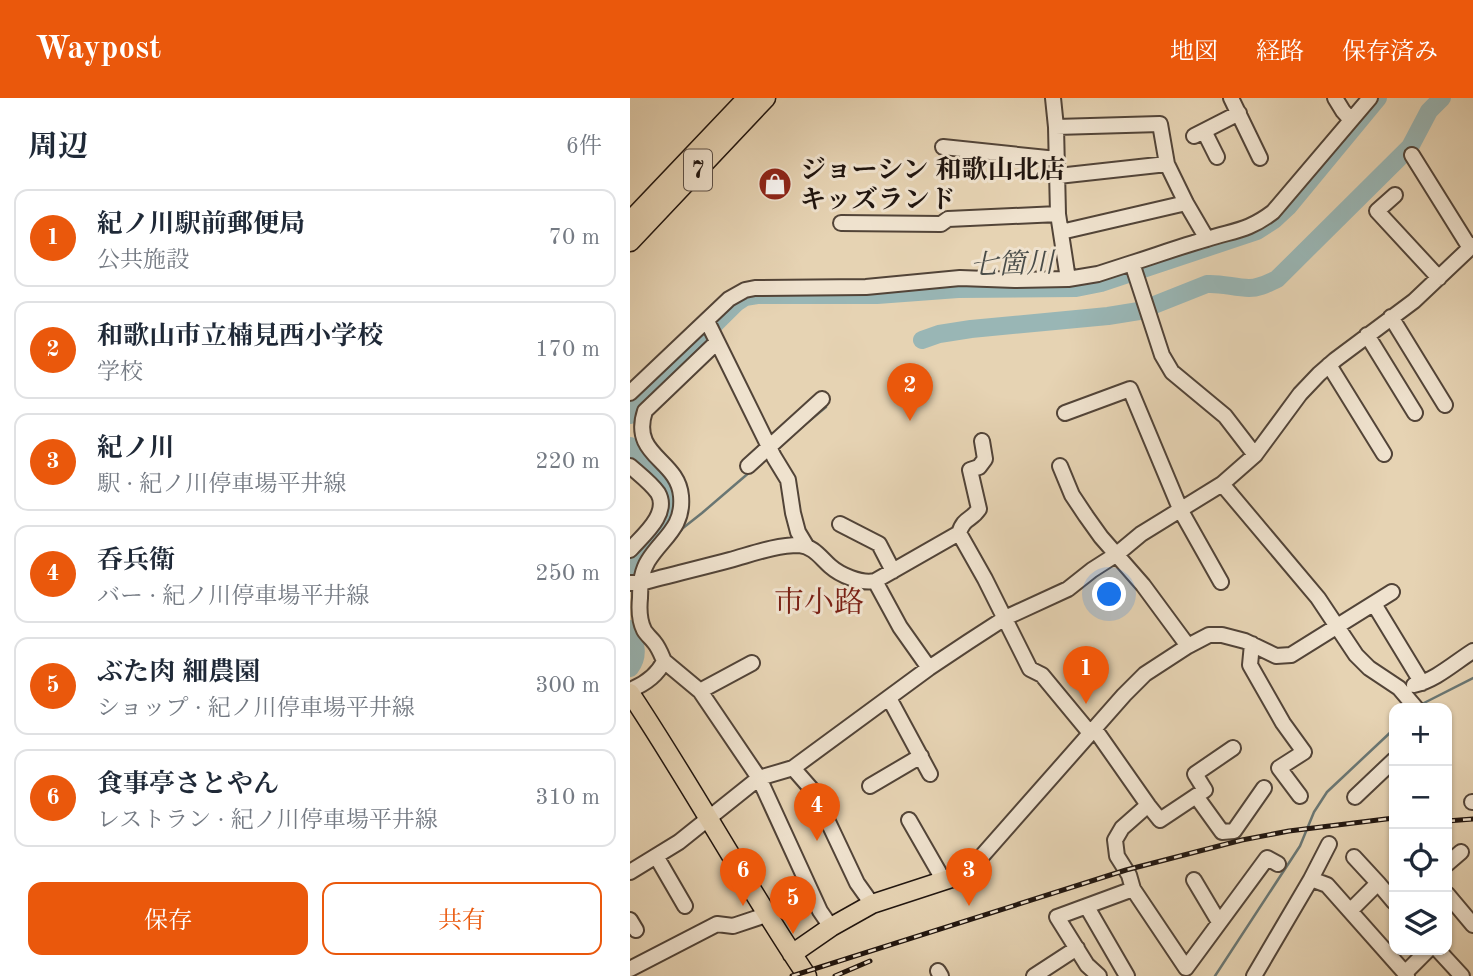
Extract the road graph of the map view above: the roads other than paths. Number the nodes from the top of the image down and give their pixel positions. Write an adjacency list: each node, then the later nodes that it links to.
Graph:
1 (747, 98): 20 (main road, 7)
2 (766, 98): 24 (main road, 7)
3 (1053, 98): 9 (street)
4 (1231, 98): 7 (street)
5 (1335, 98): 8 (street)
6 (1370, 98): 8 (street)
7 (1238, 113): 12 (street); 13 (street)
8 (1351, 120): 23 (street)
9 (1056, 127): 14 (street); 15 (street)
10 (943, 147): 14 (street)
11 (1412, 155): 25 (street)
12 (1217, 157)
13 (1260, 158)
14 (1057, 159): 16 (street)
15 (1167, 163): 16 (street); 18 (street)
16 (1058, 176): 19 (street)
17 (1395, 195): 27 (street)
18 (1186, 203): 22 (street); 23 (street)
19 (1058, 214): 21 (street); 22 (street)
20 (630, 221)
21 (841, 223)
22 (1061, 232): 28 (street)
23 (1207, 239): 26 (street)
24 (630, 242)
25 (1471, 246): 27 (street)
26 (1133, 268): 28 (street); 42 (street)
27 (1439, 278): 29 (street)
28 (1068, 279): 30 (street)
29 (1391, 317): 31 (street); 35 (street)
30 (712, 330): 33 (street); 38 (street); 40 (street)
31 (1367, 335): 32 (street); 36 (street)
32 (1329, 365): 41 (street); 42 (street)
33 (630, 393)
34 (822, 399): 40 (street)
35 (1445, 405)
36 (1415, 413)
37 (1065, 414): 47 (street)
38 (634, 434): 56 (street)
39 (982, 441): 49 (street)
40 (771, 451): 44 (street); 50 (street)
41 (1384, 454)
42 (1255, 455): 46 (street)
43 (630, 466): 51 (street)
44 (748, 466)
45 (1060, 466): 52 (street)
46 (1222, 484): 47 (street); 60 (street)
47 (1181, 510): 52 (street); 55 (street)
48 (840, 524): 53 (street)
49 (959, 533): 53 (street); 59 (street)
50 (807, 547): 54 (street); 56 (street)
51 (630, 550)
52 (1118, 554): 59 (street); 62 (street)
53 (894, 571): 54 (street)
54 (875, 582): 66 (street)
55 (1221, 582)
56 (636, 583): 64 (street)
57 (1392, 592): 58 (street)
58 (1374, 604): 60 (street); 67 (street)
59 (1005, 618): 66 (street); 73 (street)
60 (1337, 628): 61 (street); 68 (street)
61 (1252, 644): 62 (street); 83 (street)
62 (1188, 646): 73 (street)
63 (1473, 651): 67 (street)
64 (664, 661): 69 (street); 70 (street)
65 (752, 663): 70 (street)
66 (929, 668): 71 (street)
67 (1422, 684): 68 (street)
68 (1399, 688): 72 (street)
69 (630, 691): 86 (main road)
70 (700, 691): 79 (street)
71 (889, 698): 75 (street); 77 (street)
72 (1412, 703)
73 (1092, 731): 85 (street); 95 (street)
74 (1233, 748): 82 (street)
75 (921, 756): 78 (street); 80 (street)
76 (1389, 765): 84 (street)
77 (793, 768): 79 (street); 103 (street)
78 (930, 774)
79 (759, 778): 86 (street); 110 (street)
80 (870, 786)
81 (1264, 788): 82 (street)
82 (1196, 796): 85 (street)
83 (1300, 796)
84 (1355, 797)
85 (1147, 805): 100 (street)
86 (709, 818): 90 (street); 107 (main road)
87 (909, 820): 98 (street)
88 (1329, 844): 96 (street)
89 (1461, 852): 92 (street)
90 (656, 856): 94 (street); 104 (street)
91 (1354, 857): 99 (street)
92 (1452, 860)
93 (1278, 864): 108 (street)
94 (630, 872)
95 (967, 873): 98 (main road)
96 (1311, 879): 106 (street); 122 (street)
97 (1194, 880): 108 (street)
98 (944, 881): 103 (main road)
99 (1378, 883): 101 (street); 106 (street)
100 (1133, 890): 105 (street); 116 (street)
101 (1389, 896)
102 (1452, 900): 109 (street)
103 (872, 904): 110 (main road)
104 (685, 906)
105 (1087, 907): 111 (street); 121 (street)
106 (1350, 911): 117 (street)
107 (766, 915): 112 (main road); 115 (street)
108 (1219, 922): 116 (street)
109 (1473, 925)
110 (831, 927): 112 (main road)
111 (1077, 948): 119 (street); 120 (street)
112 (792, 954): 118 (main road)
113 (1424, 955): 117 (street)
114 (1443, 955): 123 (street)
115 (630, 968)
116 (1182, 972)
117 (1406, 975)
118 (807, 976)
119 (1034, 976)
120 (1099, 976)
121 (1127, 976)
122 (1254, 976)
123 (1462, 976)

